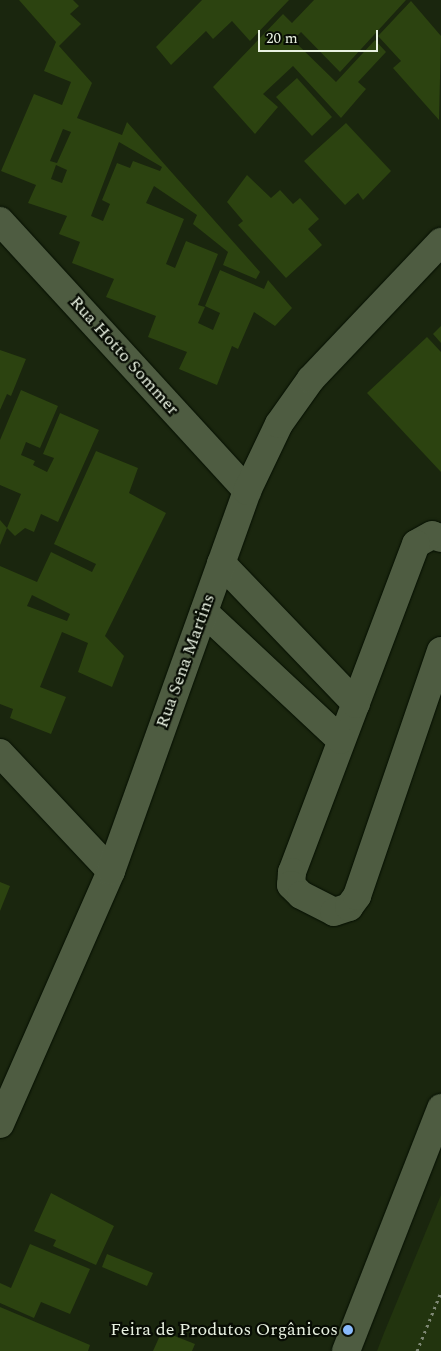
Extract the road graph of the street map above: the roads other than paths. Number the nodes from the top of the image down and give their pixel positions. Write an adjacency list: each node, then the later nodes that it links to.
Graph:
1 (0, 221): 3 (street, Rua Hotto Sommer)
2 (441, 242): 3 (street, Rua Sena Martins)
3 (247, 492): 5 (street, Rua Sena Martins)
4 (441, 538): 8 (street)
5 (221, 564): 6 (street, Rua Sena Martins); 8 (street)
6 (204, 612): 9 (street); 11 (street, Rua Sena Martins)
7 (441, 650): 9 (street)
8 (356, 704): 9 (street)
9 (341, 740)
10 (0, 753): 11 (street)
11 (111, 871): 13 (street, Rua Sena Martins)
12 (441, 1108): 14 (street)
13 (0, 1124)
14 (346, 1351)

